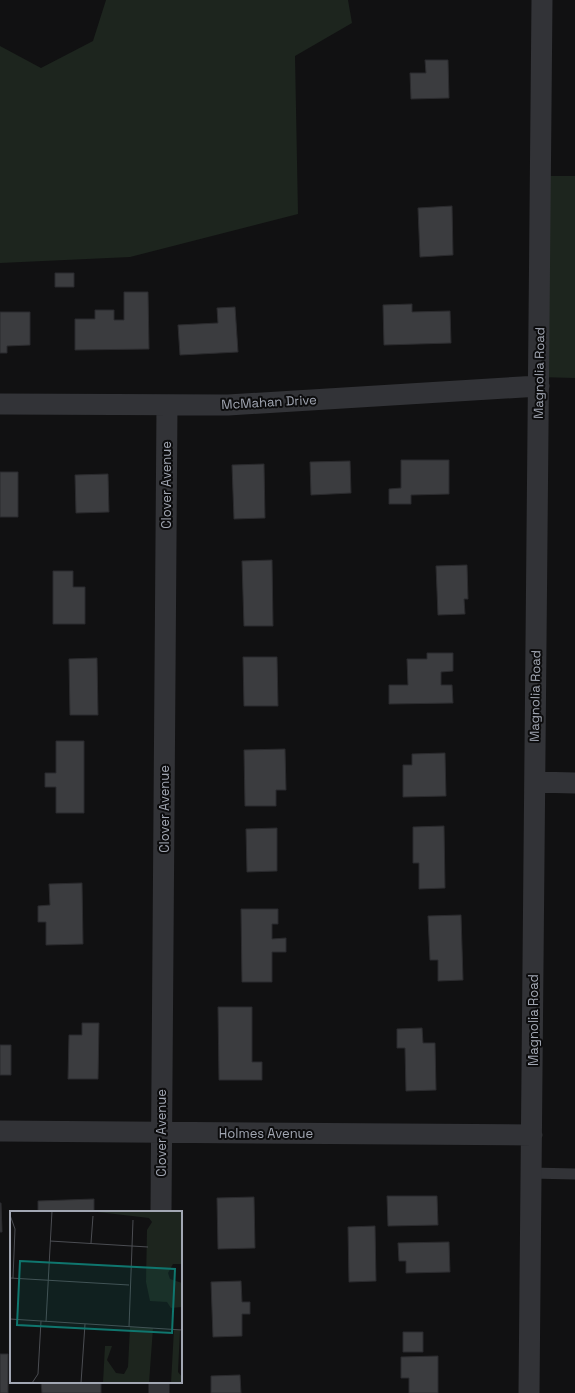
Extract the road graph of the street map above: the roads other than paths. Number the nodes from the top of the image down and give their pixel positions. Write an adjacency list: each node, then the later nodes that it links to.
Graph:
1 (542, 0): 2 (street, Magnolia Road)
2 (538, 386): 4 (street, McMahan Drive); 5 (street, Magnolia Road)
3 (0, 404): 4 (street, McMahan Drive)
4 (167, 406): 8 (street, Clover Avenue)
5 (535, 782): 6 (street); 9 (street, Magnolia Road)
6 (575, 783)
7 (0, 1131): 8 (street, Holmes Avenue)
8 (162, 1133): 9 (street, Holmes Avenue); 12 (street, Clover Avenue)
9 (532, 1135): 10 (street, Magnolia Road)
10 (531, 1173): 11 (lane); 13 (street, Magnolia Road)
11 (575, 1174)
12 (161, 1211)
13 (529, 1393)

